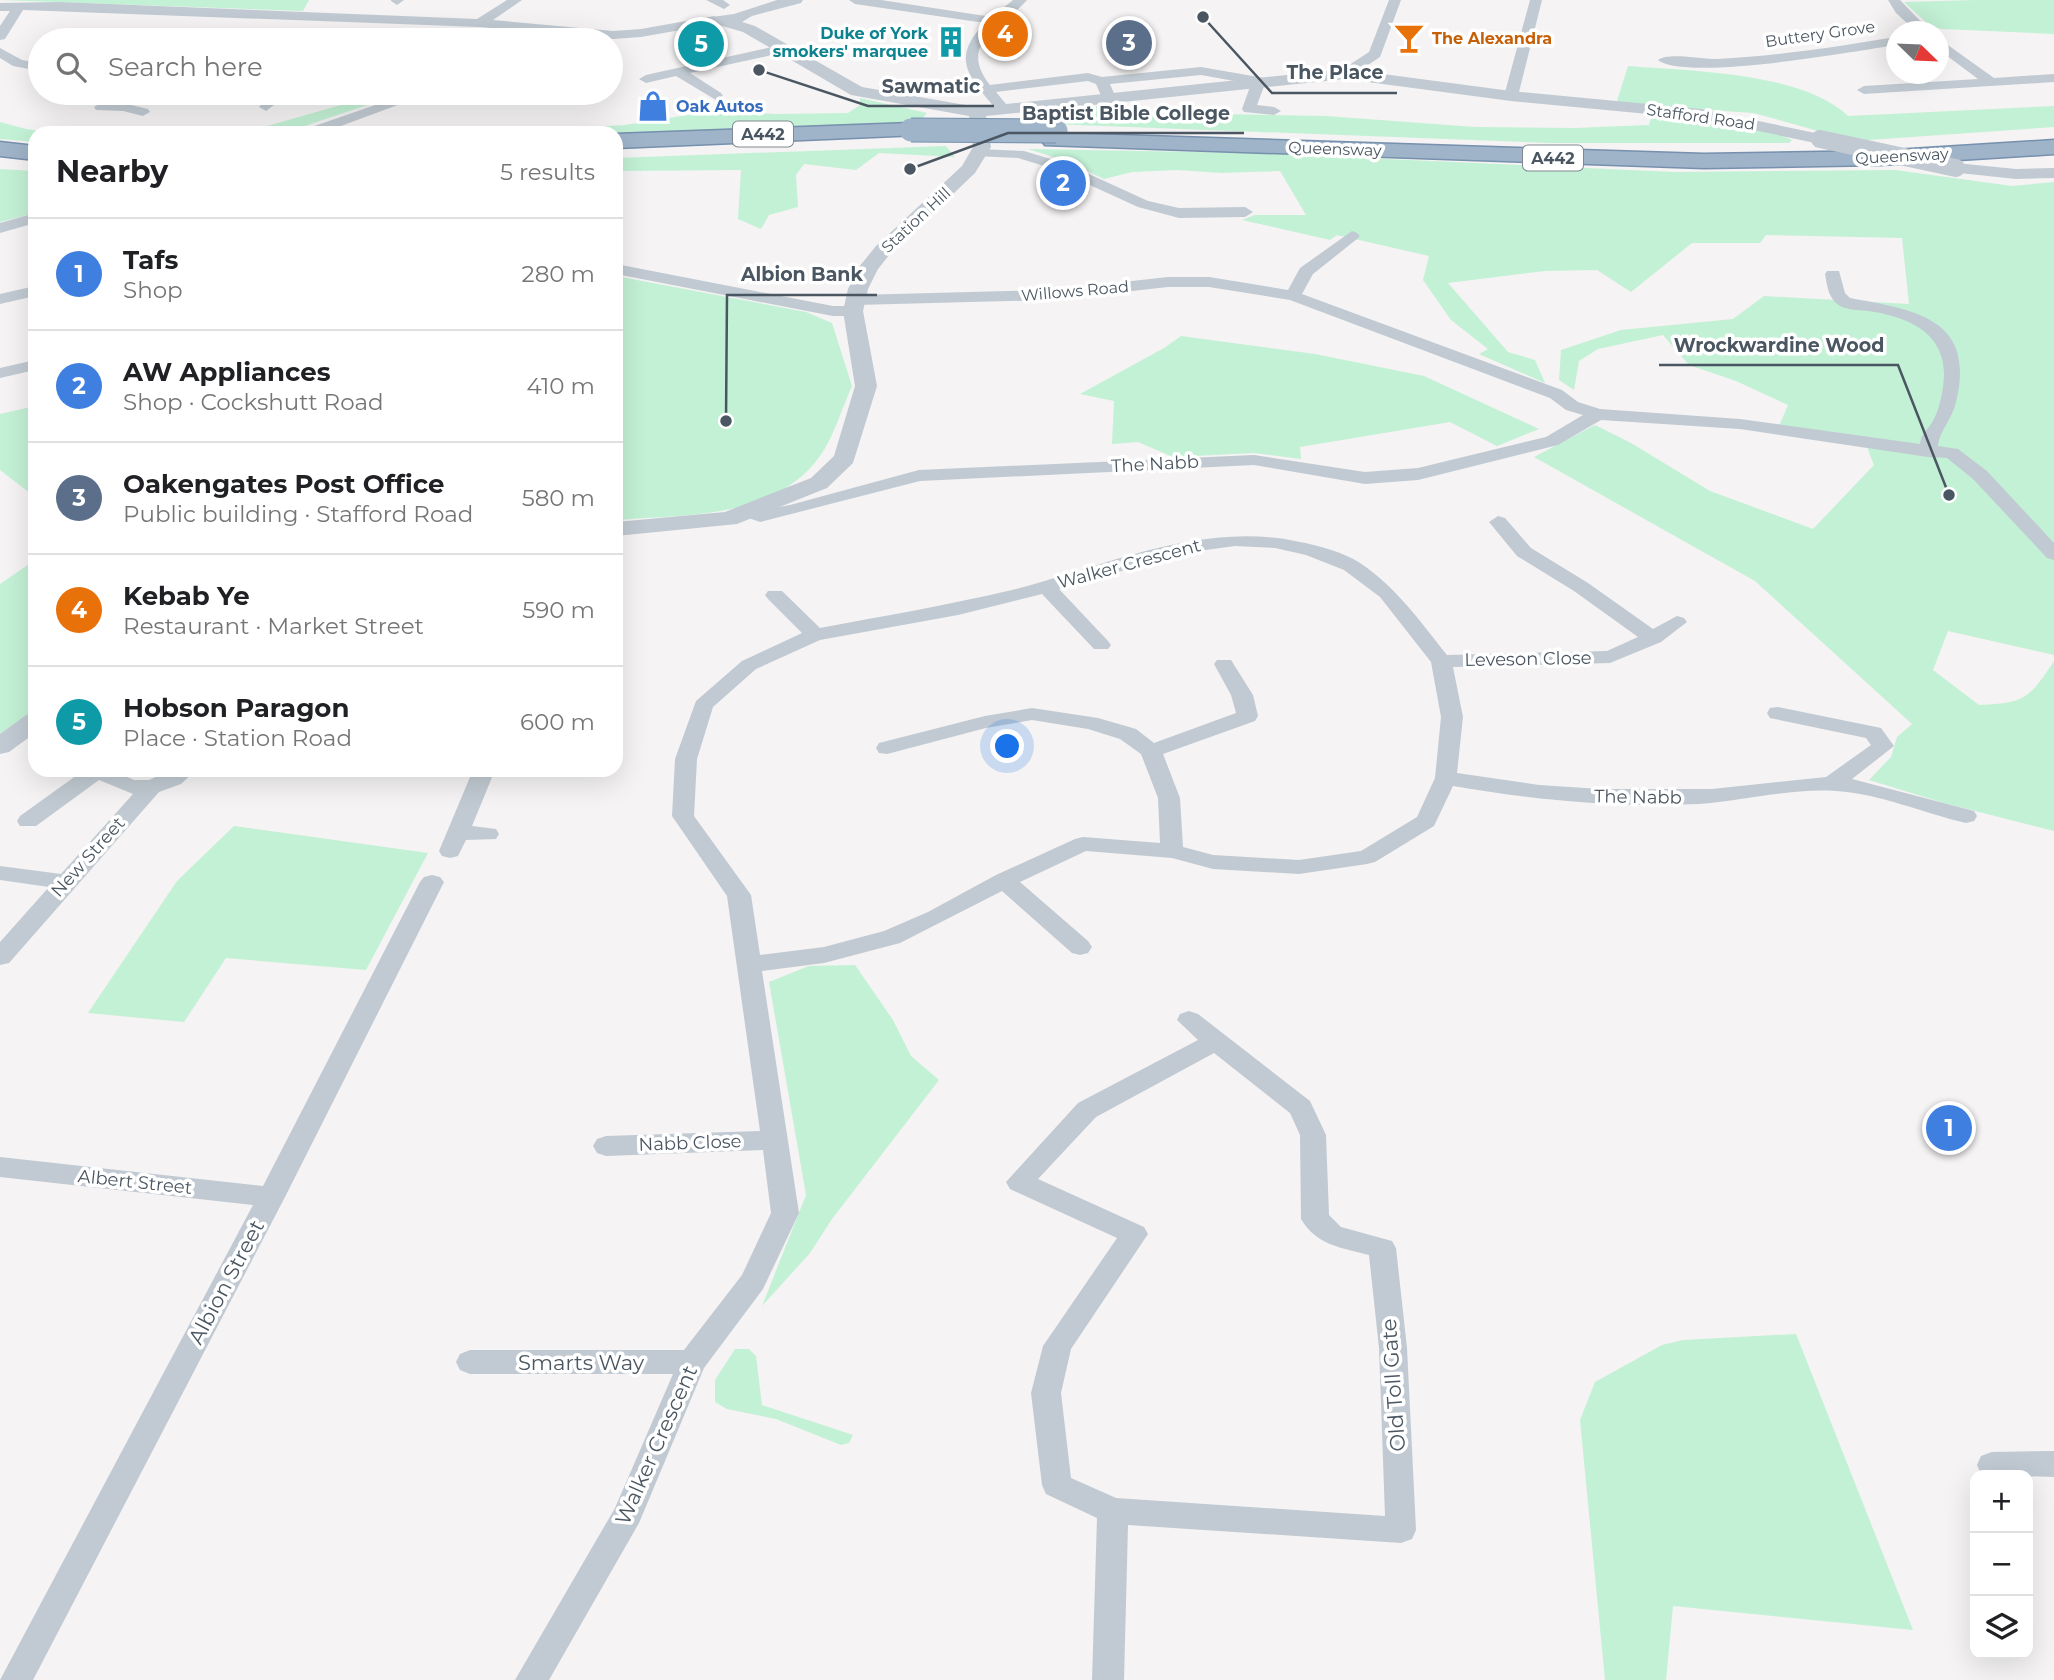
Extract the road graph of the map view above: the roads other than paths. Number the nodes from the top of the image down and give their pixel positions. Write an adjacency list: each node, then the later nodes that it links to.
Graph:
1 (793, 0): 10 (street)
2 (855, 0): 11 (street)
3 (1021, 0): 11 (street)
4 (1395, 0): 26 (street)
5 (1536, 0): 35 (street)
6 (1894, 0): 12 (street)
7 (509, 1): 13 (street)
8 (19, 6): 9 (street); 13 (street); 15 (street)
9 (0, 7)
10 (723, 12): 16 (street); 18 (street, Stafford Road)
11 (996, 21): 32 (street)
12 (1913, 21)
13 (480, 23): 14 (street)
14 (524, 28)
15 (0, 36)
16 (623, 36)
17 (1886, 43): 21 (street, Buttery Grove)
18 (781, 49): 25 (street); 43 (street, Stafford Road)
19 (1949, 50): 30 (street)
20 (0, 52): 23 (street)
21 (1665, 60)
22 (1194, 61): 24 (street)
23 (28, 65)
24 (1218, 68): 27 (street); 31 (street)
25 (679, 72): 29 (street); 34 (street)
26 (1345, 74): 27 (street, Stafford Road); 35 (street, Stafford Road)
27 (1259, 75): 31 (street, Stafford Road); 41 (street)
28 (2054, 78): 30 (street)
29 (646, 79)
30 (1990, 80): 33 (street)
31 (1099, 86): 32 (street); 40 (street, Stafford Road)
32 (987, 89): 40 (street)
33 (1864, 90)
34 (716, 96)
35 (1511, 96): 56 (street, Stafford Road, bridge)
36 (125, 105): 39 (street)
37 (388, 105): 44 (street)
38 (102, 107): 39 (street)
39 (122, 107): 42 (street)
40 (1004, 110): 43 (street, Stafford Road)
41 (1274, 111)
42 (143, 112)
43 (977, 113): 53 (street)
44 (328, 126)
45 (910, 135): 46 (highway, Queensway / A442); 48 (highway, Queensway / A442); 51 (highway, Queensway / A442)
46 (1055, 135): 47 (highway, Queensway / A442); 49 (highway, Queensway / A442)
47 (2054, 137)
48 (623, 141)
49 (2054, 147)
50 (0, 149): 52 (highway)
51 (623, 150)
52 (28, 152)
53 (979, 153): 57 (street); 66 (street, Station Hill)
54 (0, 159): 55 (highway)
55 (28, 161)
56 (2054, 173)
57 (1245, 212)
58 (28, 220): 59 (street)
59 (0, 228)
60 (1352, 236): 64 (street)
61 (623, 270): 66 (street, Willows Road)
62 (1833, 274): 72 (street)
63 (28, 293): 65 (street)
64 (1293, 296): 66 (street, Willows Road); 69 (street, Willows Road)
65 (0, 299)
66 (855, 306): 73 (street)
67 (28, 367): 68 (street)
68 (0, 373)
69 (1556, 394): 70 (street); 71 (street)
70 (1598, 414): 71 (street, The Nabb); 72 (street)
71 (1560, 437): 73 (street, The Nabb)
72 (1928, 452): 76 (street)
73 (750, 512): 75 (street)
74 (1498, 522): 81 (street)
75 (623, 528)
76 (2054, 554)
77 (1045, 587): 80 (street, Walker Crescent); 82 (street); 83 (street, Walker Crescent)
78 (775, 595): 80 (street)
79 (1677, 622): 81 (street, Leveson Close)
80 (816, 635): 107 (street, Walker Crescent)
81 (1654, 638): 83 (street, Leveson Close)
82 (1101, 645)
83 (1441, 661): 94 (street, Walker Crescent)
84 (1224, 664): 89 (street)
85 (1778, 713): 95 (street)
86 (28, 731): 87 (street)
87 (0, 746)
88 (887, 748): 89 (street)
89 (1151, 751): 100 (street)
90 (88, 777): 98 (street)
91 (109, 777): 96 (street)
92 (176, 777): 96 (street, New Street)
93 (481, 777): 99 (street)
94 (1446, 778): 95 (street, The Nabb); 100 (street, Walker Crescent)
95 (1831, 784): 97 (street, The Nabb)
96 (151, 787): 103 (street, New Street)
97 (1966, 816)
98 (27, 821)
99 (488, 834)
100 (1172, 851): 102 (street, Walker Crescent)
101 (0, 873): 103 (street)
102 (1004, 880): 105 (street); 107 (street, Walker Crescent)
103 (65, 882): 106 (street, New Street)
104 (432, 882): 113 (street, Albion Street)
105 (1080, 947)
106 (0, 957)
107 (750, 964): 110 (street, Walker Crescent)
108 (1189, 1020): 109 (street, Old Toll Gate)
109 (1216, 1041): 118 (street, Old Toll Gate); 118 (street, Old Toll Gate)
110 (775, 1140): 111 (street, Nabb Close); 115 (street, Walker Crescent)
111 (606, 1146)
112 (0, 1167): 113 (street, Albert Street)
113 (271, 1197): 119 (street, Albion Street)
114 (470, 1362): 115 (street, Smarts Way)
115 (692, 1362): 120 (street, Walker Crescent)
116 (2054, 1464): 117 (street)
117 (1992, 1465)
118 (1113, 1511): 121 (street)
119 (16, 1680)
120 (531, 1680)
121 (1108, 1680)

